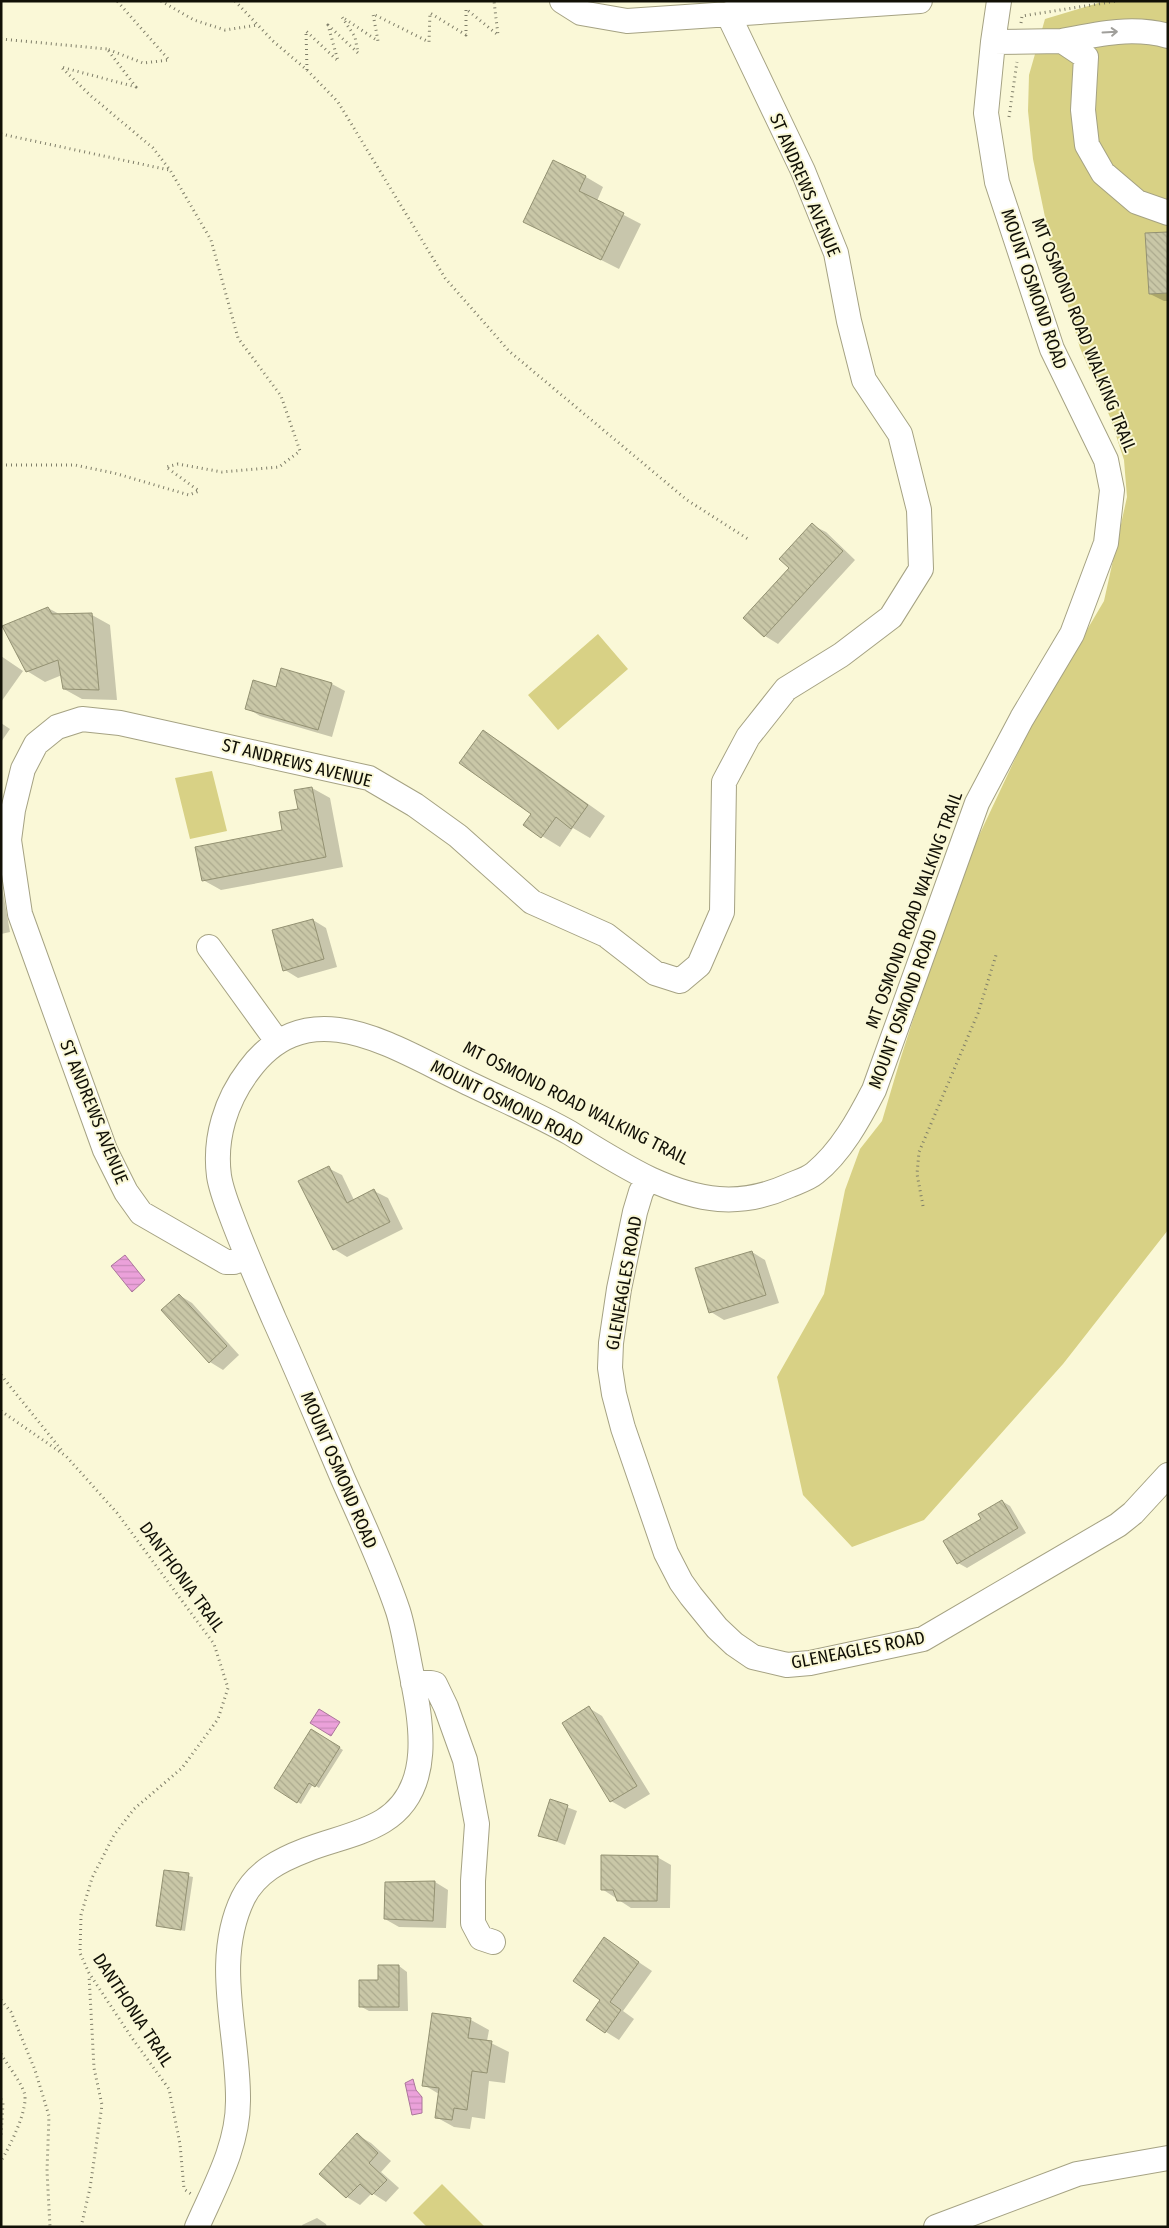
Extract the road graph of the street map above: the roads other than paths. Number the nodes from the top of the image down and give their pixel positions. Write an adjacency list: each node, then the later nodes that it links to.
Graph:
1 (562, 1): 4 (street)
2 (920, 1): 4 (street)
3 (999, 1): 7 (street, MOUNT OSMOND ROAD)
4 (728, 14): 12 (street, ST ANDREWS AVENUE)
5 (1168, 36): 6 (street, one-way to 5)
6 (1062, 41): 7 (street); 8 (street)
7 (993, 42): 11 (street, MOUNT OSMOND ROAD)
8 (1168, 213)
9 (209, 947): 10 (street)
10 (277, 1041): 11 (street, MOUNT OSMOND ROAD); 12 (street, MOUNT OSMOND ROAD)
11 (648, 1178): 13 (street, GLENEAGLES ROAD)
12 (246, 1256): 14 (street, MOUNT OSMOND ROAD)
13 (1168, 1475)
14 (414, 1684): 15 (street); 17 (street, MOUNT OSMOND ROAD)
15 (493, 1942)
16 (1168, 2158): 18 (street)
17 (197, 2227)
18 (936, 2227)

